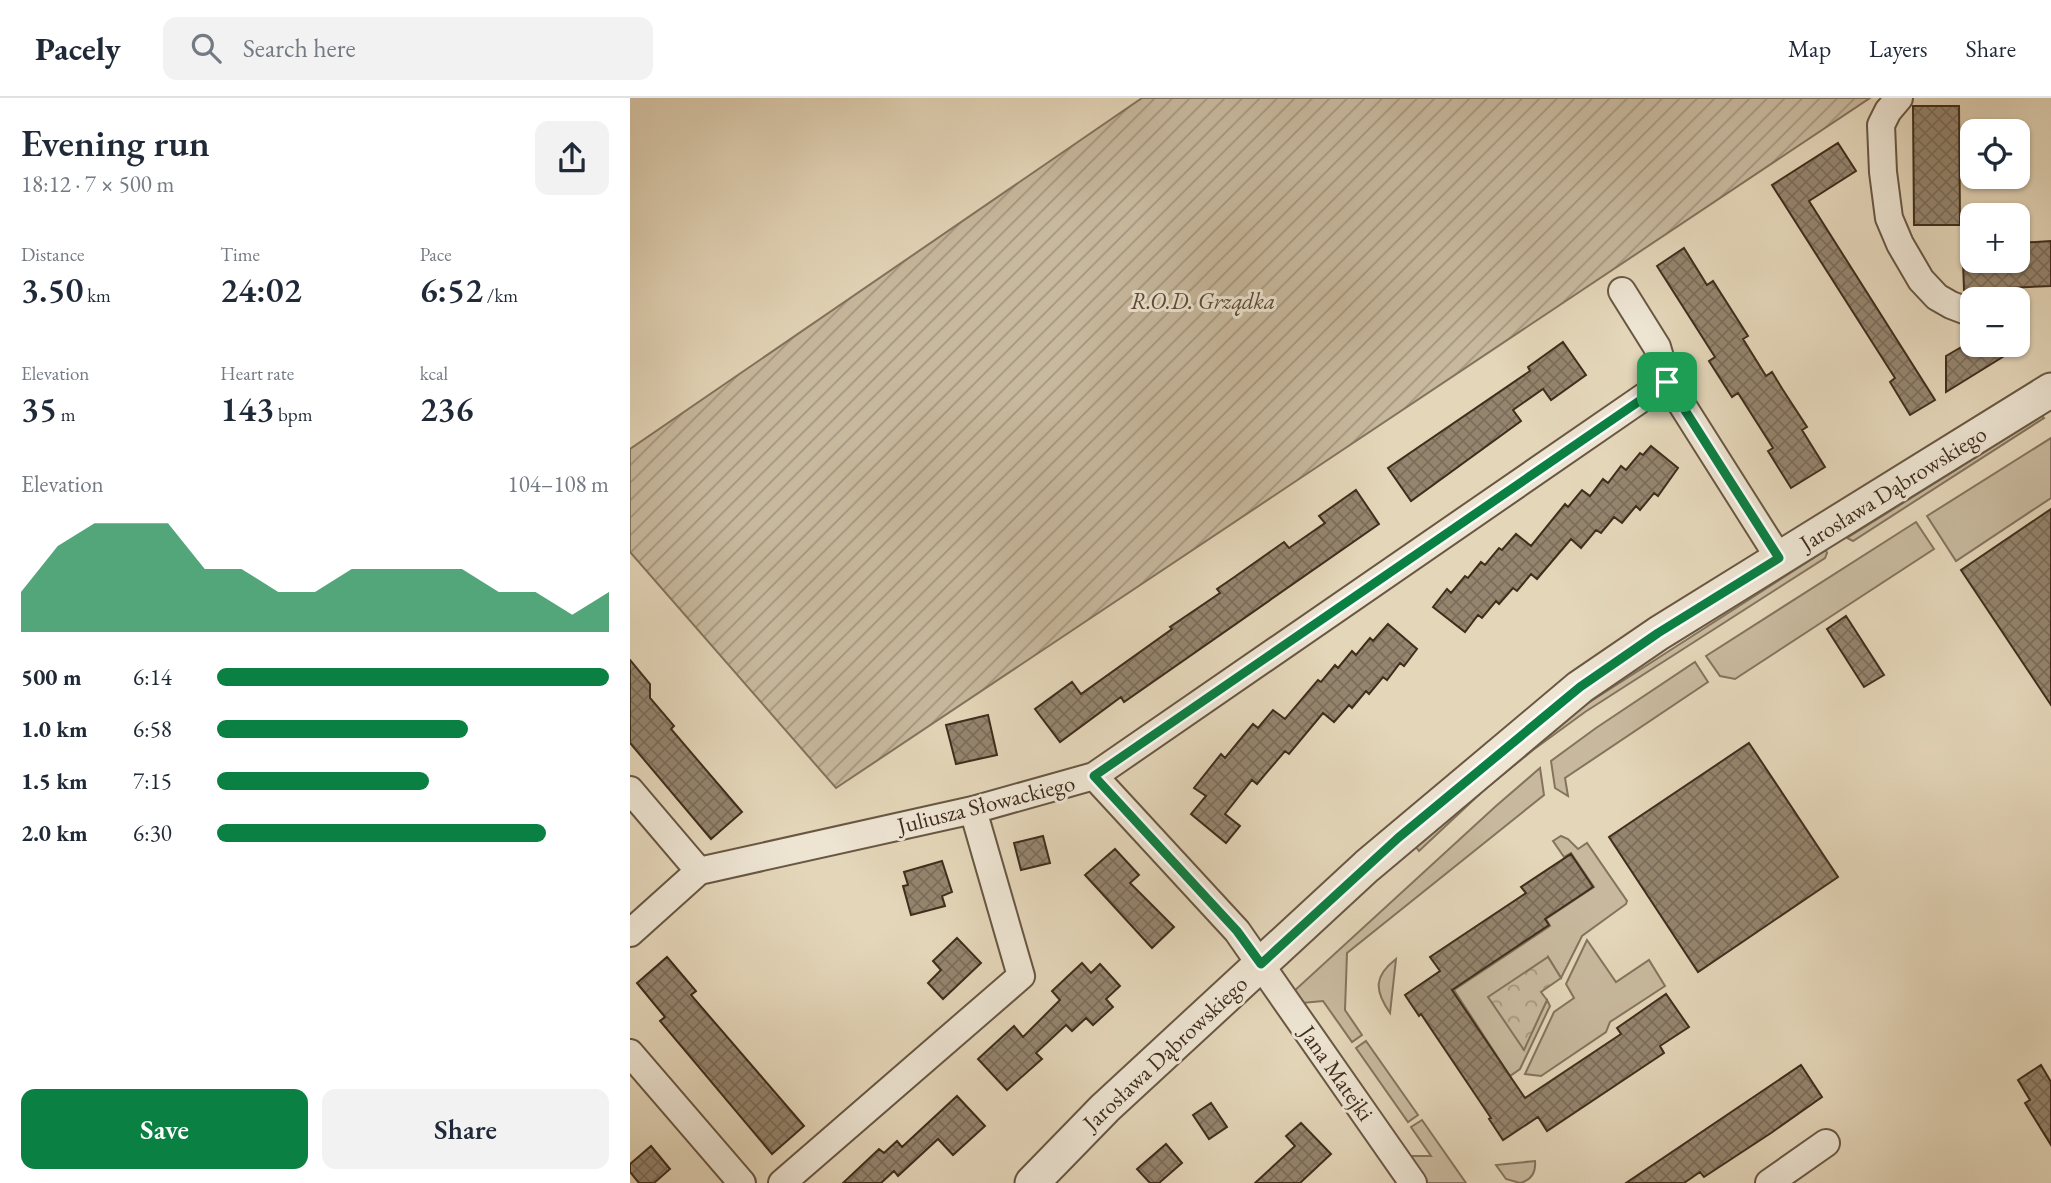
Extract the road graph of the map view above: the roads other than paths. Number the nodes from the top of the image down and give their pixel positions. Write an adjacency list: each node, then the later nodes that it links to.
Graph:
1 (1899, 98): 3 (street)
2 (1622, 291): 4 (street)
3 (1960, 308)
4 (1667, 382): 6 (street); 7 (street, Juliusza Słowackiego)
5 (2051, 390): 6 (street, Jarosława Dąbrowskiego)
6 (1779, 558): 12 (street, Jarosława Dąbrowskiego)
7 (1094, 776): 9 (street, Juliusza Słowackiego); 12 (street, Jana Matejki)
8 (630, 790): 10 (street)
9 (973, 810): 10 (street, Juliusza Słowackiego); 16 (street)
10 (699, 871): 11 (street, Juliusza Słowackiego)
11 (630, 933)
12 (1261, 964): 17 (street, Jarosława Dąbrowskiego); 18 (street, Jana Matejki)
13 (630, 1053): 15 (street)
14 (1826, 1143): 19 (street)
15 (743, 1183)
16 (782, 1183)
17 (1032, 1183)
18 (1413, 1183)
19 (1769, 1183)

